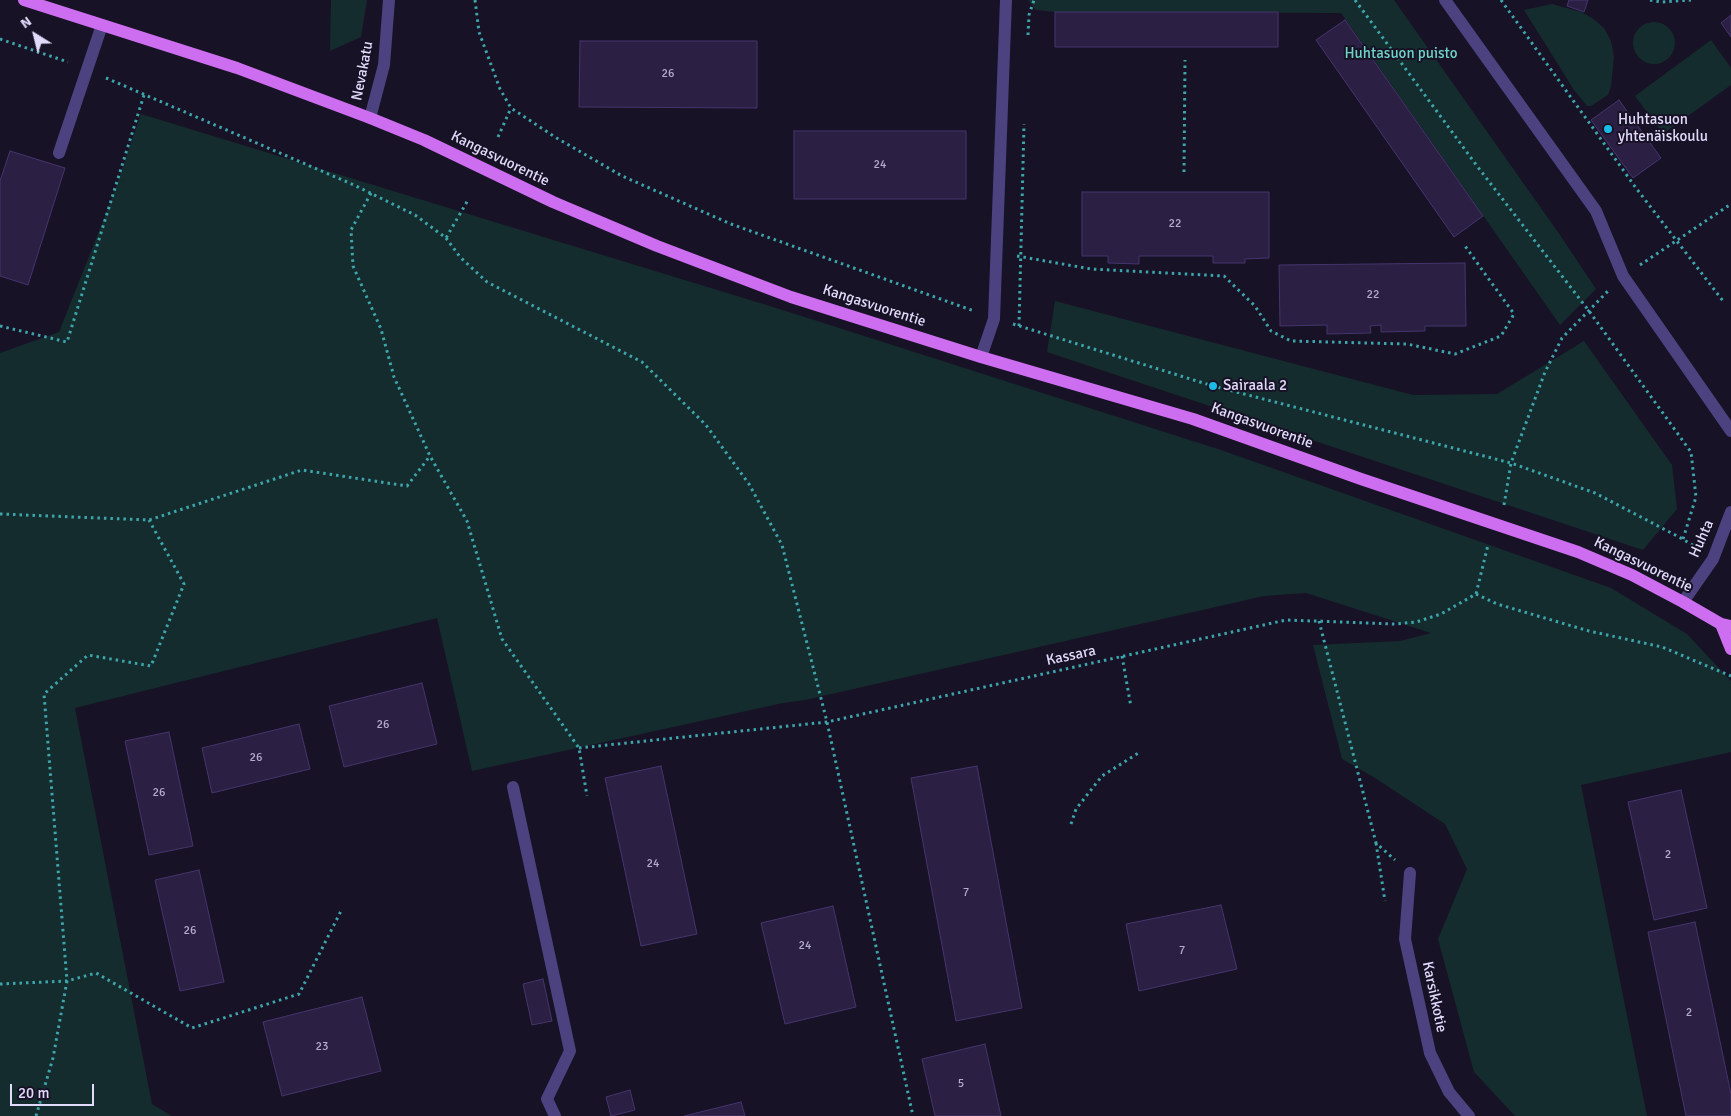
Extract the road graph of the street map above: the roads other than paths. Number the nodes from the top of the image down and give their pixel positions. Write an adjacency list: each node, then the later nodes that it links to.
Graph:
1 (24, 0): 5 (main road, Kangasvuorentie)
2 (389, 0): 6 (street, Nevakatu)
3 (1006, 0): 8 (street)
4 (1445, 0): 9 (street)
5 (102, 24): 6 (main road, Kangasvuorentie); 7 (street)
6 (370, 118): 8 (main road, Kangasvuorentie)
7 (59, 153)
8 (982, 357): 11 (main road, Kangasvuorentie)
9 (1731, 431)
10 (1731, 512): 11 (street, Huhta)
11 (1683, 602): 12 (main road, Kangasvuorentie)
12 (1726, 625): 13 (main road, Kangasvuorentie)
13 (1731, 649)
14 (513, 787): 16 (street)
15 (1410, 873): 17 (street, Karsikkotie)
16 (555, 1116)
17 (1469, 1116)

